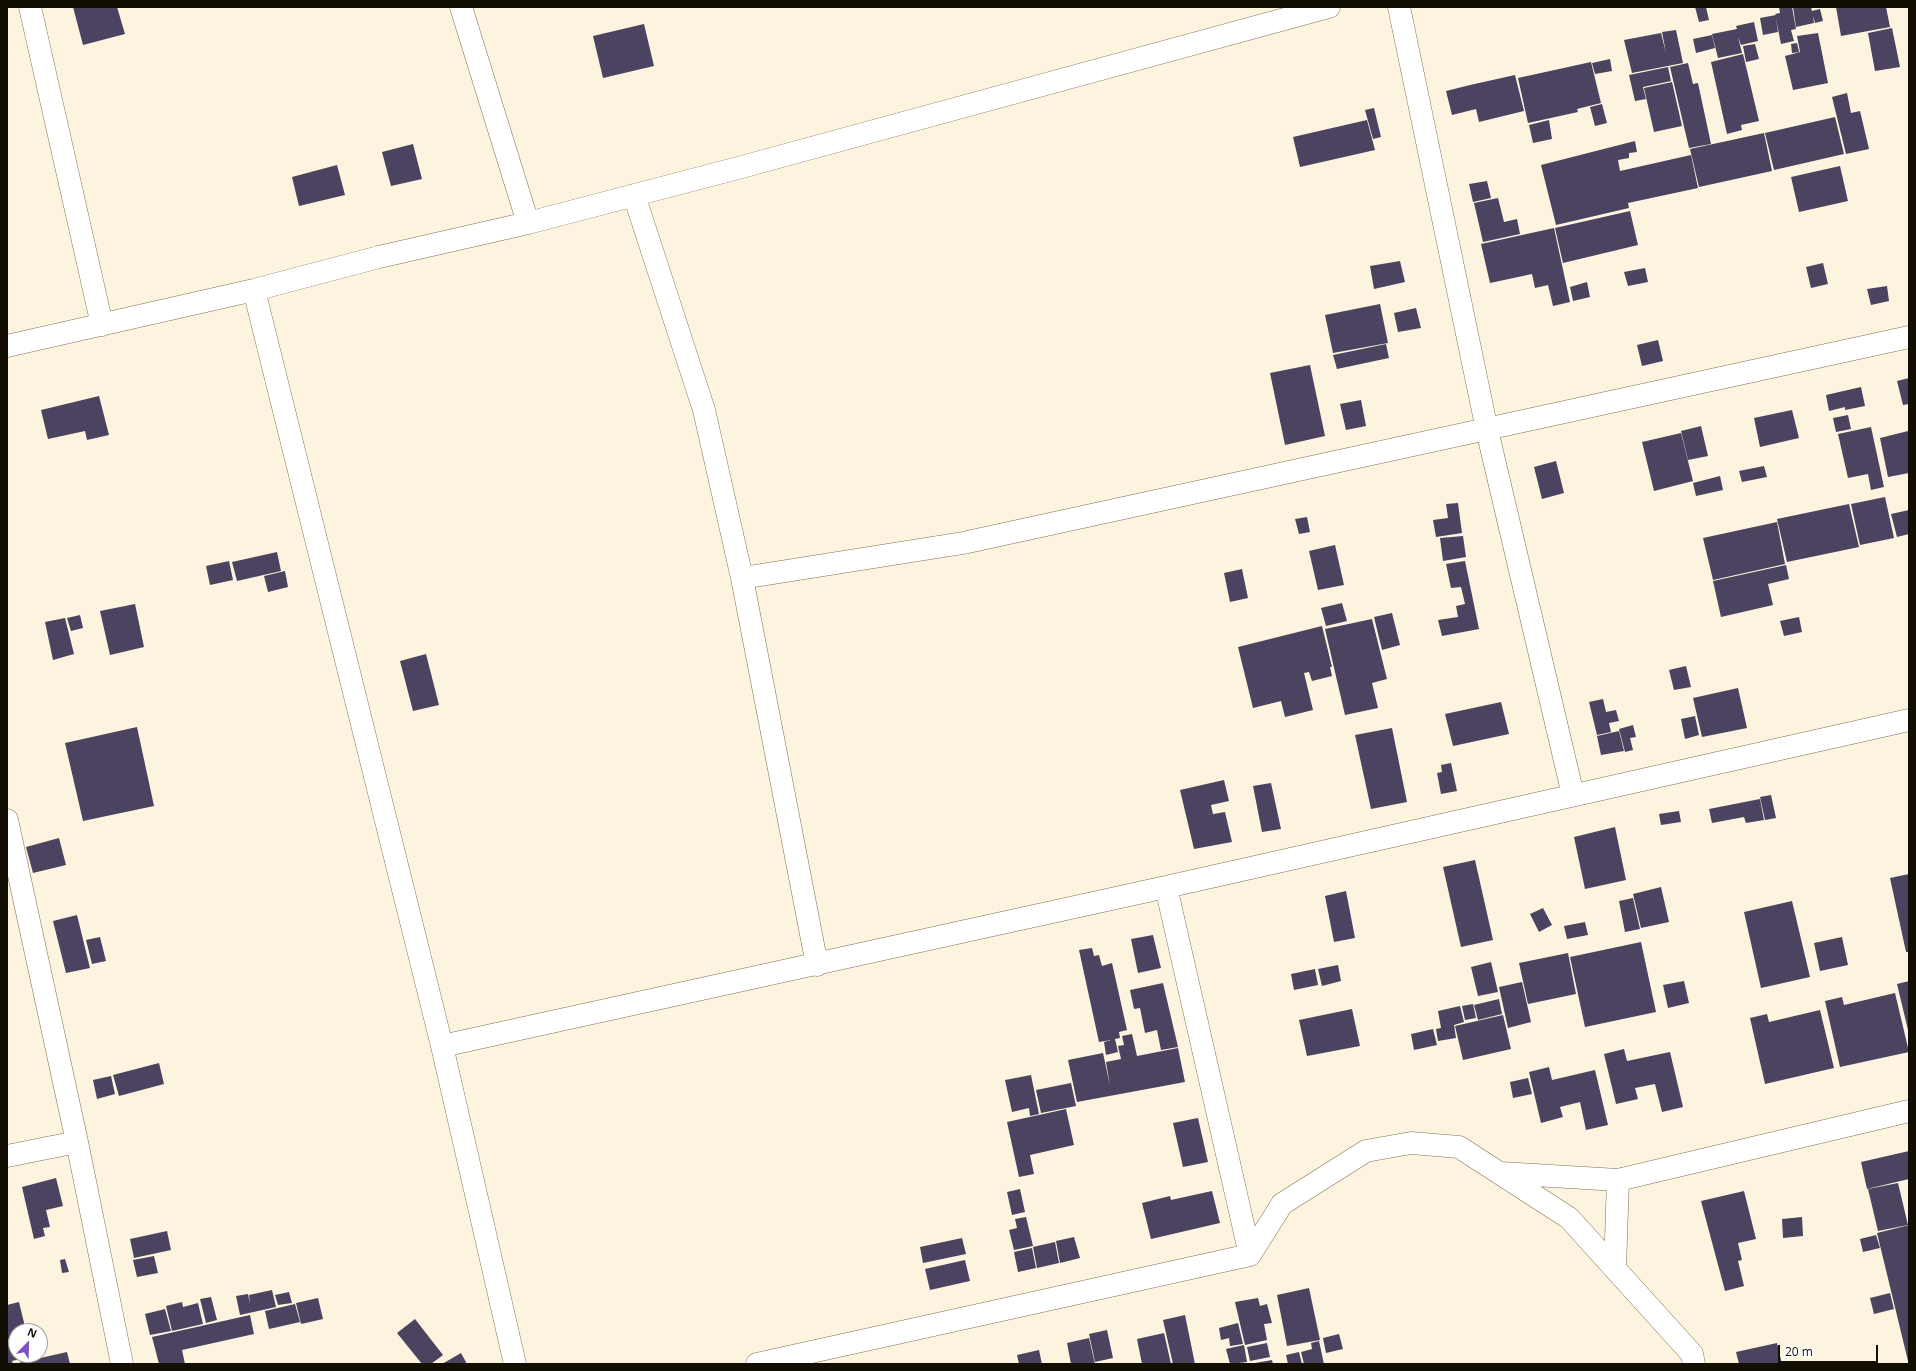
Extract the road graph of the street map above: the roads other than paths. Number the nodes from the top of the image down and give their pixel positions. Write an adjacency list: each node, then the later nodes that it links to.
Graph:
1 (30, 7): 8 (street)
2 (461, 7): 6 (street)
3 (1329, 7): 5 (street)
4 (1399, 7): 11 (street)
5 (634, 195): 6 (street); 12 (street)
6 (528, 222): 7 (street)
7 (254, 290): 8 (street); 18 (street)
8 (102, 325): 10 (street)
9 (1909, 337): 11 (street)
10 (7, 346)
11 (1487, 430): 12 (street); 14 (street)
12 (742, 578): 17 (street)
13 (1909, 720): 14 (street)
14 (1573, 795): 16 (street)
15 (7, 820): 20 (street)
16 (1166, 887): 17 (street); 24 (street)
17 (817, 964): 18 (street)
18 (442, 1046): 27 (street)
19 (1909, 1110): 23 (street)
20 (77, 1142): 21 (street); 26 (street)
21 (7, 1156)
22 (1499, 1173): 23 (street); 24 (street); 25 (street)
23 (1618, 1180): 25 (street)
24 (1250, 1255): 28 (street)
25 (1615, 1269): 29 (street)
26 (122, 1364)
27 (515, 1364)
28 (757, 1364)
29 (1694, 1364)

